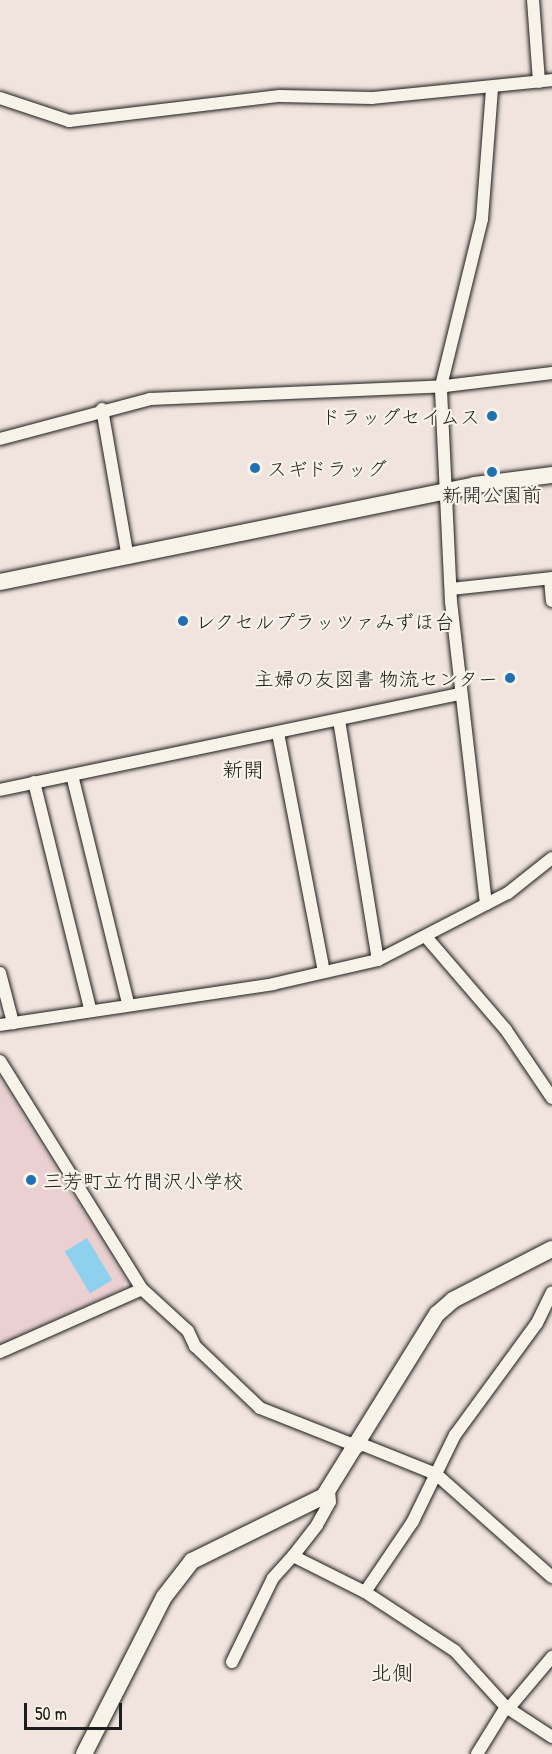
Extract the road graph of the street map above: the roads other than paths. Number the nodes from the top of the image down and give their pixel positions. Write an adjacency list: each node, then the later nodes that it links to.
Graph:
1 (532, 0): 3 (street)
2 (552, 81): 3 (street)
3 (539, 82): 4 (street)
4 (492, 90): 5 (street); 7 (street)
5 (0, 98)
6 (552, 373): 7 (street)
7 (441, 386): 8 (street); 11 (street)
8 (102, 409): 9 (street); 12 (street)
9 (0, 439)
10 (552, 475): 11 (street)
11 (444, 492): 12 (street); 15 (street)
12 (128, 558): 14 (street)
13 (551, 579): 15 (street); 16 (street)
14 (0, 582)
15 (451, 589): 17 (street)
16 (552, 601)
17 (461, 694): 18 (street); 24 (street)
18 (339, 720): 19 (street); 26 (street)
19 (278, 733): 20 (street); 27 (street)
20 (72, 775): 21 (street); 29 (street)
21 (34, 782): 22 (street); 30 (street)
22 (0, 790)
23 (552, 858): 24 (street)
24 (486, 904): 25 (street)
25 (427, 938): 26 (street); 34 (street)
26 (378, 960): 27 (street)
27 (324, 972): 29 (street)
28 (0, 973): 31 (street)
29 (128, 1004): 30 (street)
30 (90, 1009): 31 (street)
31 (13, 1023): 32 (street)
32 (0, 1025)
33 (0, 1061): 36 (street)
34 (552, 1098)
35 (552, 1249): 39 (street)
36 (142, 1289): 38 (street); 39 (street)
37 (552, 1292): 40 (street)
38 (0, 1352)
39 (360, 1445): 40 (street); 41 (street)
40 (436, 1474): 43 (street); 44 (street)
41 (329, 1490): 42 (street); 49 (street)
42 (293, 1556): 44 (street); 46 (street)
43 (552, 1577)
44 (365, 1592): 47 (street)
45 (552, 1657): 47 (street)
46 (232, 1662)
47 (508, 1707): 48 (street); 50 (street)
48 (552, 1737)
49 (84, 1754)
50 (477, 1754)

